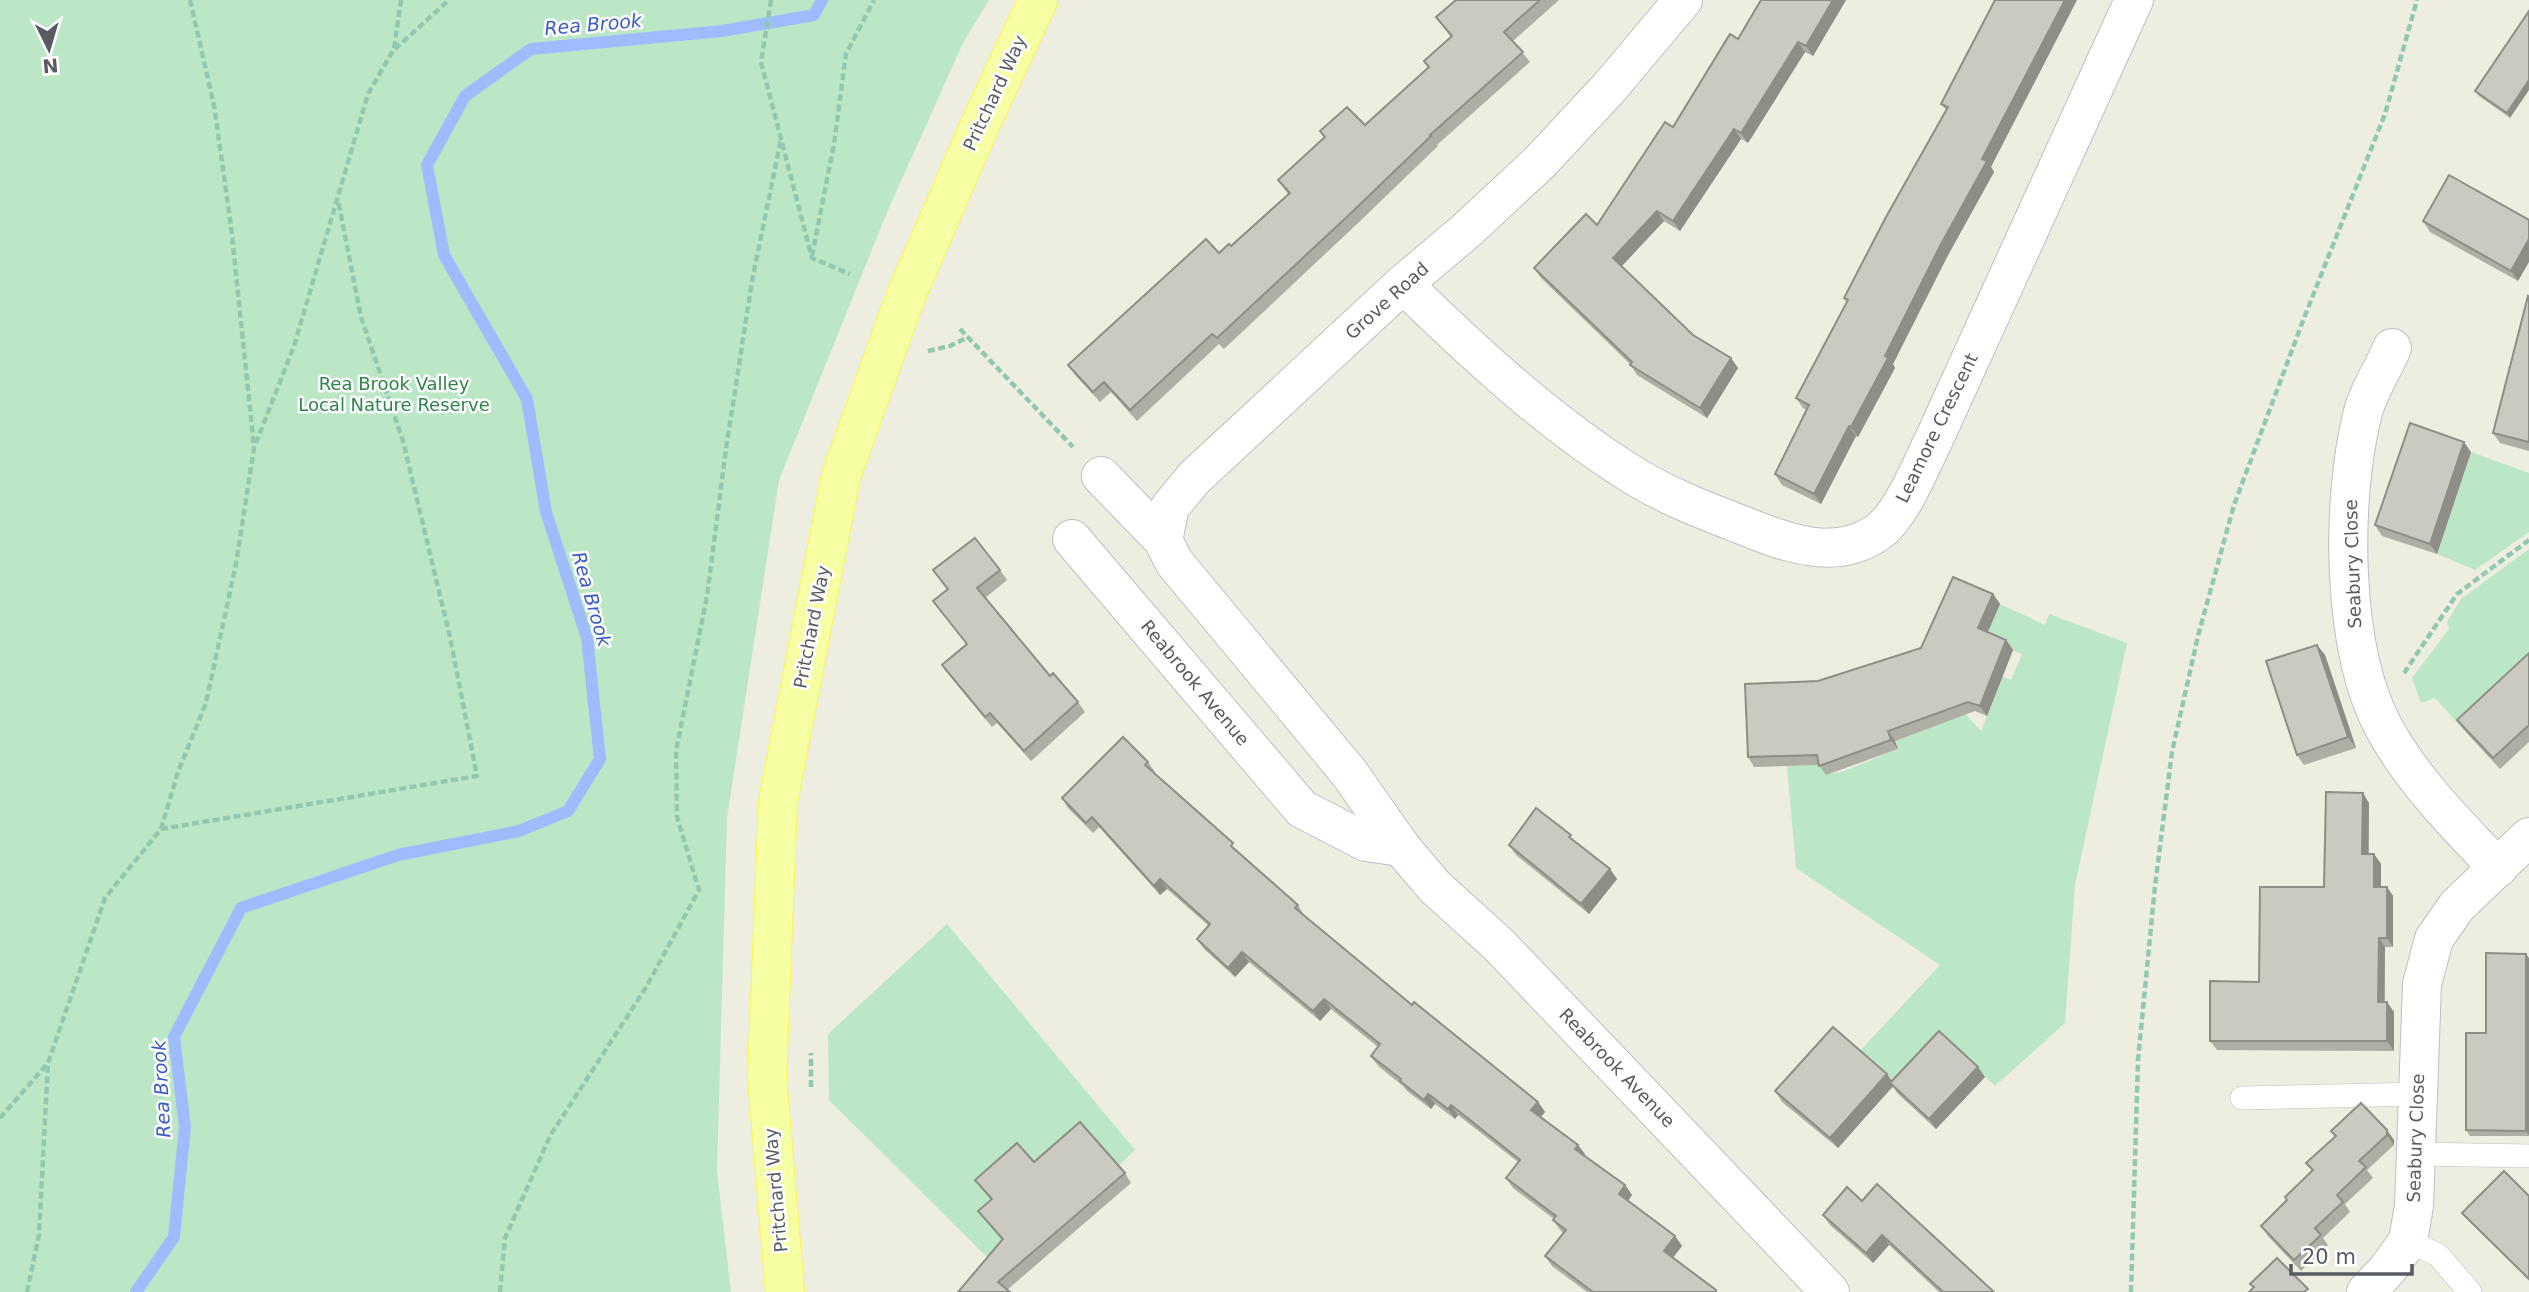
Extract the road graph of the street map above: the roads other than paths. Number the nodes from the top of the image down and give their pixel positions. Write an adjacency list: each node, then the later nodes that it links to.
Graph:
1 (1038, 0): 17 (main road, Pritchard Way)
2 (1683, 0): 4 (street, Grove Road)
3 (2134, 0): 4 (street, Leamore Crescent)
4 (1403, 284): 8 (street, Grove Road)
5 (2392, 348): 11 (street, Seabury Close)
6 (1101, 476): 8 (street)
7 (1072, 539): 10 (street, Reabrook Avenue)
8 (1163, 540): 10 (street, Reabrook Avenue)
9 (2529, 837): 11 (street, Seabury Close)
10 (1401, 846): 18 (street, Reabrook Avenue)
11 (2498, 868): 12 (street, Seabury Close)
12 (2418, 1094): 13 (lane); 14 (street, Seabury Close)
13 (2242, 1098)
14 (2416, 1154): 15 (lane); 16 (street, Seabury Close)
15 (2529, 1156)
16 (2408, 1241): 19 (street, Seabury Close); 20 (lane)
17 (785, 1292)
18 (1830, 1292)
19 (2366, 1292)
20 (2470, 1292)

